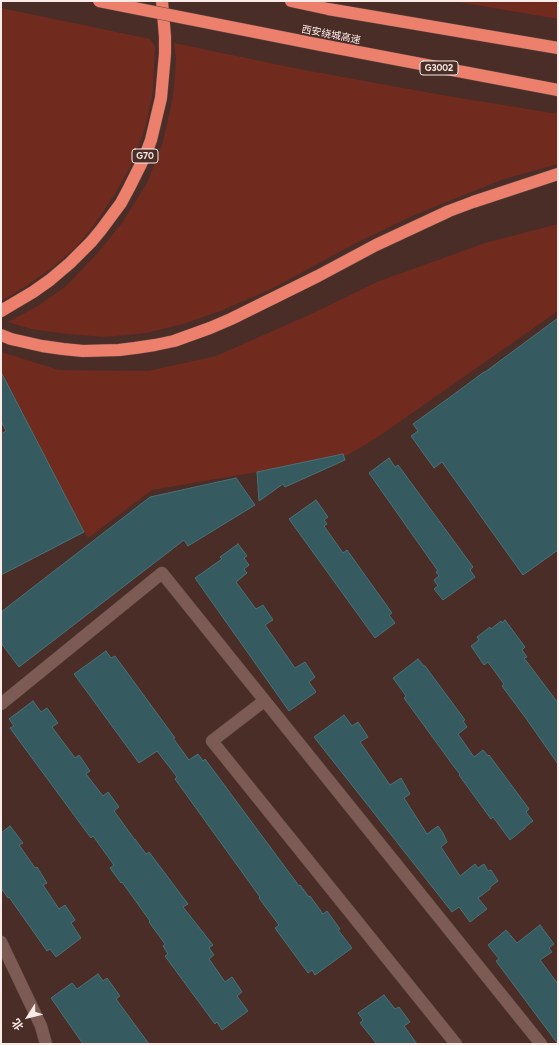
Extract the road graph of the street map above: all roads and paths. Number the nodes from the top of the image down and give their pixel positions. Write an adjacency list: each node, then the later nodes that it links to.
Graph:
1 (99, 1): 5 (highway, 西安绕城高速 / G3002, bridge)
2 (162, 1): 7 (highway, G70)
3 (292, 1): 4 (highway)
4 (558, 48)
5 (558, 90)
6 (558, 174): 8 (highway)
7 (1, 311)
8 (1, 335)
9 (264, 701): 10 (street); 13 (street); 14 (street)
10 (1, 704)
11 (1, 942): 12 (street)
12 (46, 1044)
13 (456, 1044)
14 (541, 1044)

